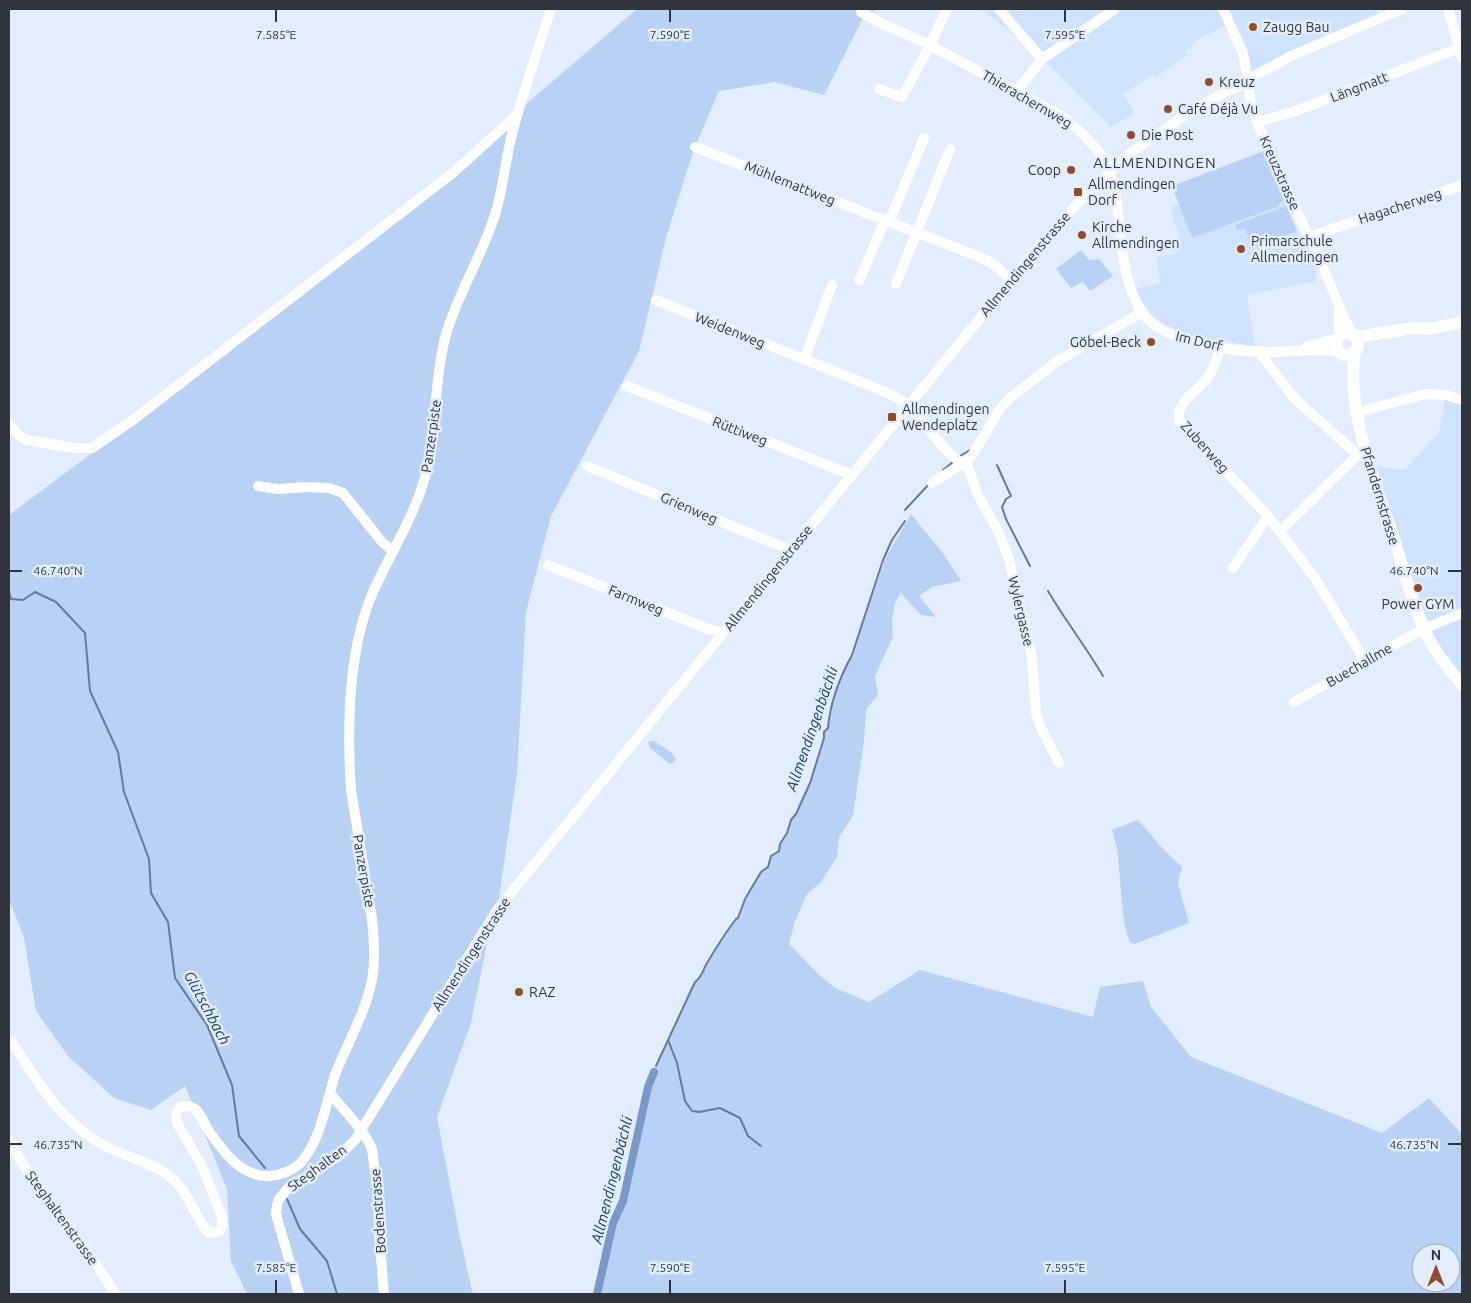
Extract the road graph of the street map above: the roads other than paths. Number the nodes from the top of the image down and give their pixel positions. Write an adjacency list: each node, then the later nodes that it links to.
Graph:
1 (551, 9): 16 (street, Panzerpiste)
2 (947, 9): 9 (street)
3 (999, 9): 11 (street)
4 (1115, 9): 11 (street)
5 (1223, 9): 12 (street)
6 (1402, 9): 12 (street)
7 (1448, 9): 10 (street, Längmatt)
8 (861, 12): 9 (street, Thierachernweg)
9 (930, 45): 13 (street); 15 (street, Thierachernweg)
10 (1461, 53): 17 (street, Längmatt)
11 (1042, 59): 15 (street)
12 (1251, 76): 14 (street)
13 (879, 88)
14 (1245, 88): 17 (street, Kreuzstrasse); 21 (street, Allmendingenstrasse)
15 (1017, 91): 21 (street, Thierachernweg)
16 (518, 114): 41 (street); 51 (street, Panzerpiste)
17 (1258, 122): 25 (street, Kreuzstrasse)
18 (924, 138): 23 (street)
19 (695, 147): 23 (street, Mühlemattweg)
20 (950, 149): 24 (street)
21 (1111, 170): 26 (street, Allmendingenstrasse); 31 (street, Im Dorf)
22 (1462, 185): 25 (street, Hagacherweg)
23 (887, 221): 24 (street, Mühlemattweg); 27 (street)
24 (916, 233): 26 (street, Mühlemattweg); 28 (street)
25 (1309, 236): 33 (street, Kreuzstrasse)
26 (1011, 279): 39 (street, Allmendingenstrasse)
27 (860, 281)
28 (896, 284)
29 (832, 285): 36 (street)
30 (656, 300): 36 (street, Weidenweg)
31 (1142, 312): 34 (street, Im Dorf); 43 (street)
32 (1462, 322): 33 (main road)
33 (1347, 343): 35 (street, Im Dorf); 40 (main road, Pfandernstrasse)
34 (1221, 347): 35 (street, Im Dorf); 48 (street, Zuberweg)
35 (1259, 352): 42 (street)
36 (804, 360): 39 (street, Weidenweg)
37 (627, 386): 45 (street, Rüttiweg)
38 (1462, 400): 40 (street)
39 (908, 405): 43 (street, Wylergasse); 45 (street, Allmendingenstrasse)
40 (1358, 412): 42 (main road, Pfandernstrasse)
41 (9, 423)
42 (1362, 454): 49 (street); 55 (main road, Pfandernstrasse)
43 (965, 462): 46 (street); 60 (street, Wylergasse)
44 (587, 466): 50 (street, Grienweg)
45 (852, 475): 50 (street, Allmendingenstrasse)
46 (932, 483)
47 (258, 486): 51 (street)
48 (1268, 516): 49 (street, Zuberweg); 53 (street)
49 (1280, 531): 57 (street, Zuberweg)
50 (790, 550): 56 (street, Allmendingenstrasse)
51 (393, 551): 62 (street, Panzerpiste)
52 (548, 565): 56 (street, Farmweg)
53 (1233, 568)
54 (1462, 612): 55 (street, Buechallme)
55 (1424, 629): 57 (street, Buechallme); 58 (main road, Pfandernstrasse)
56 (723, 633): 63 (street, Allmendingenstrasse)
57 (1365, 661): 59 (street, Buechallme)
58 (1462, 685)
59 (1294, 702)
60 (1059, 763)
61 (9, 1040): 62 (street, Panzerpiste)
62 (330, 1093): 63 (street, Bodenstrasse)
63 (361, 1131): 66 (street, Steghalten); 67 (street, Bodenstrasse)
64 (9, 1141): 65 (street, Steghaltenstrasse)
65 (116, 1294)
66 (299, 1294)
67 (384, 1294)

